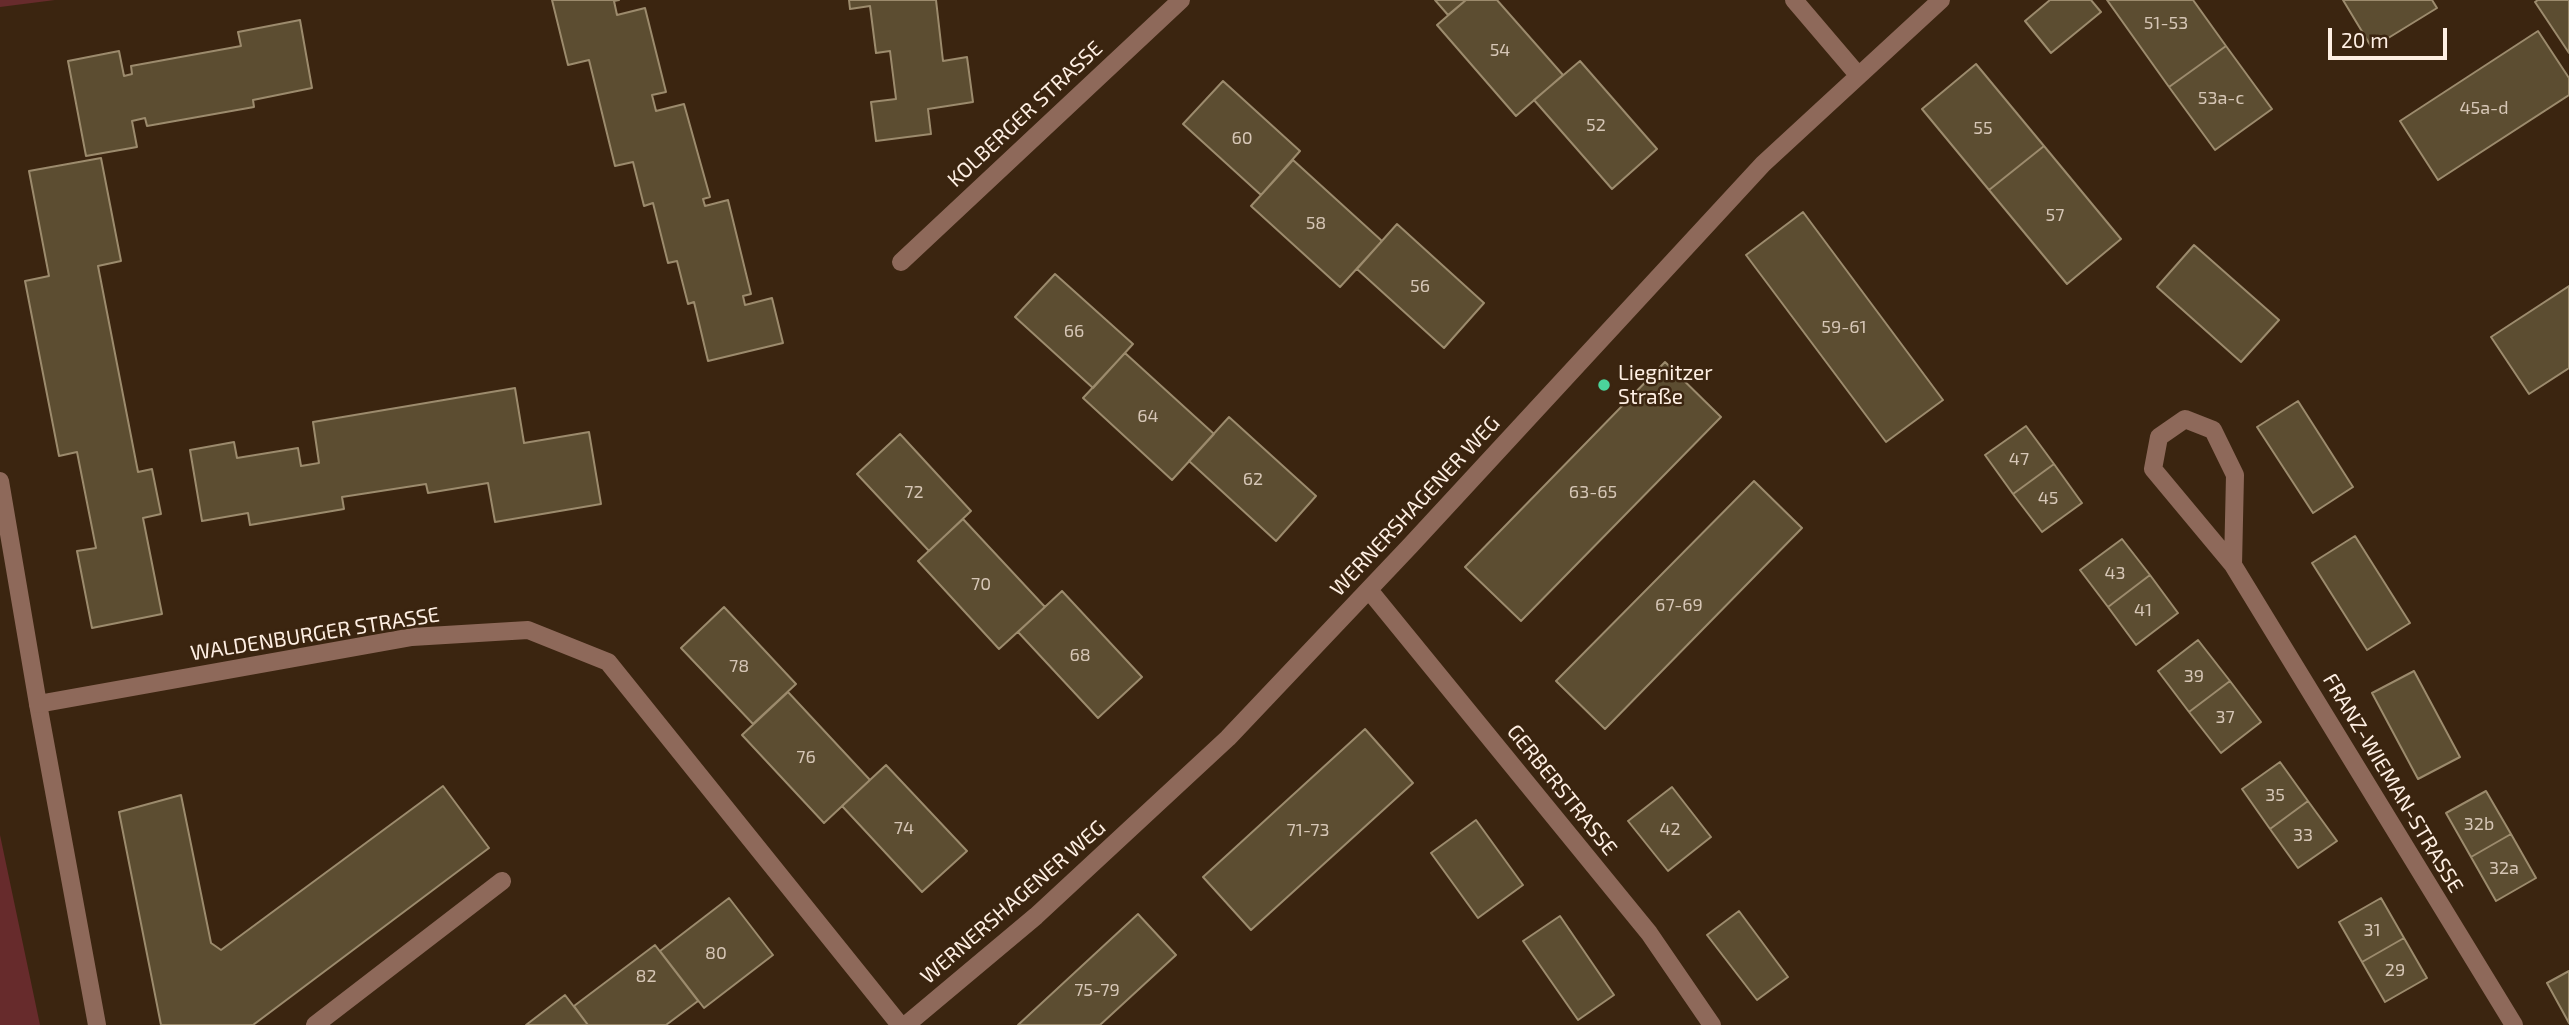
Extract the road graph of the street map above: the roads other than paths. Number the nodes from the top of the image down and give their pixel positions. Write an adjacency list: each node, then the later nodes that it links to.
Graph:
1 (1181, 0): 5 (street, KOLBERGER STRASSE)
2 (1794, 0): 4 (street)
3 (1941, 0): 4 (street, WERNERSHAGENER WEG)
4 (1858, 75): 8 (street, WERNERSHAGENER WEG)
5 (901, 262)
6 (0, 481): 9 (street)
7 (2232, 565): 7 (street, FRANZ-WIEMAN-STRASSE); 16 (street, FRANZ-WIEMAN-STRASSE)
8 (1369, 590): 14 (street, WERNERSHAGENER WEG); 15 (street, GERBERSTRASSE)
9 (38, 705): 11 (street); 13 (street, WALDENBURGER STRASSE)
10 (502, 881): 12 (street)
11 (97, 1025)
12 (315, 1025)
13 (900, 1025)
14 (906, 1025)
15 (1712, 1025)
16 (2514, 1025)

